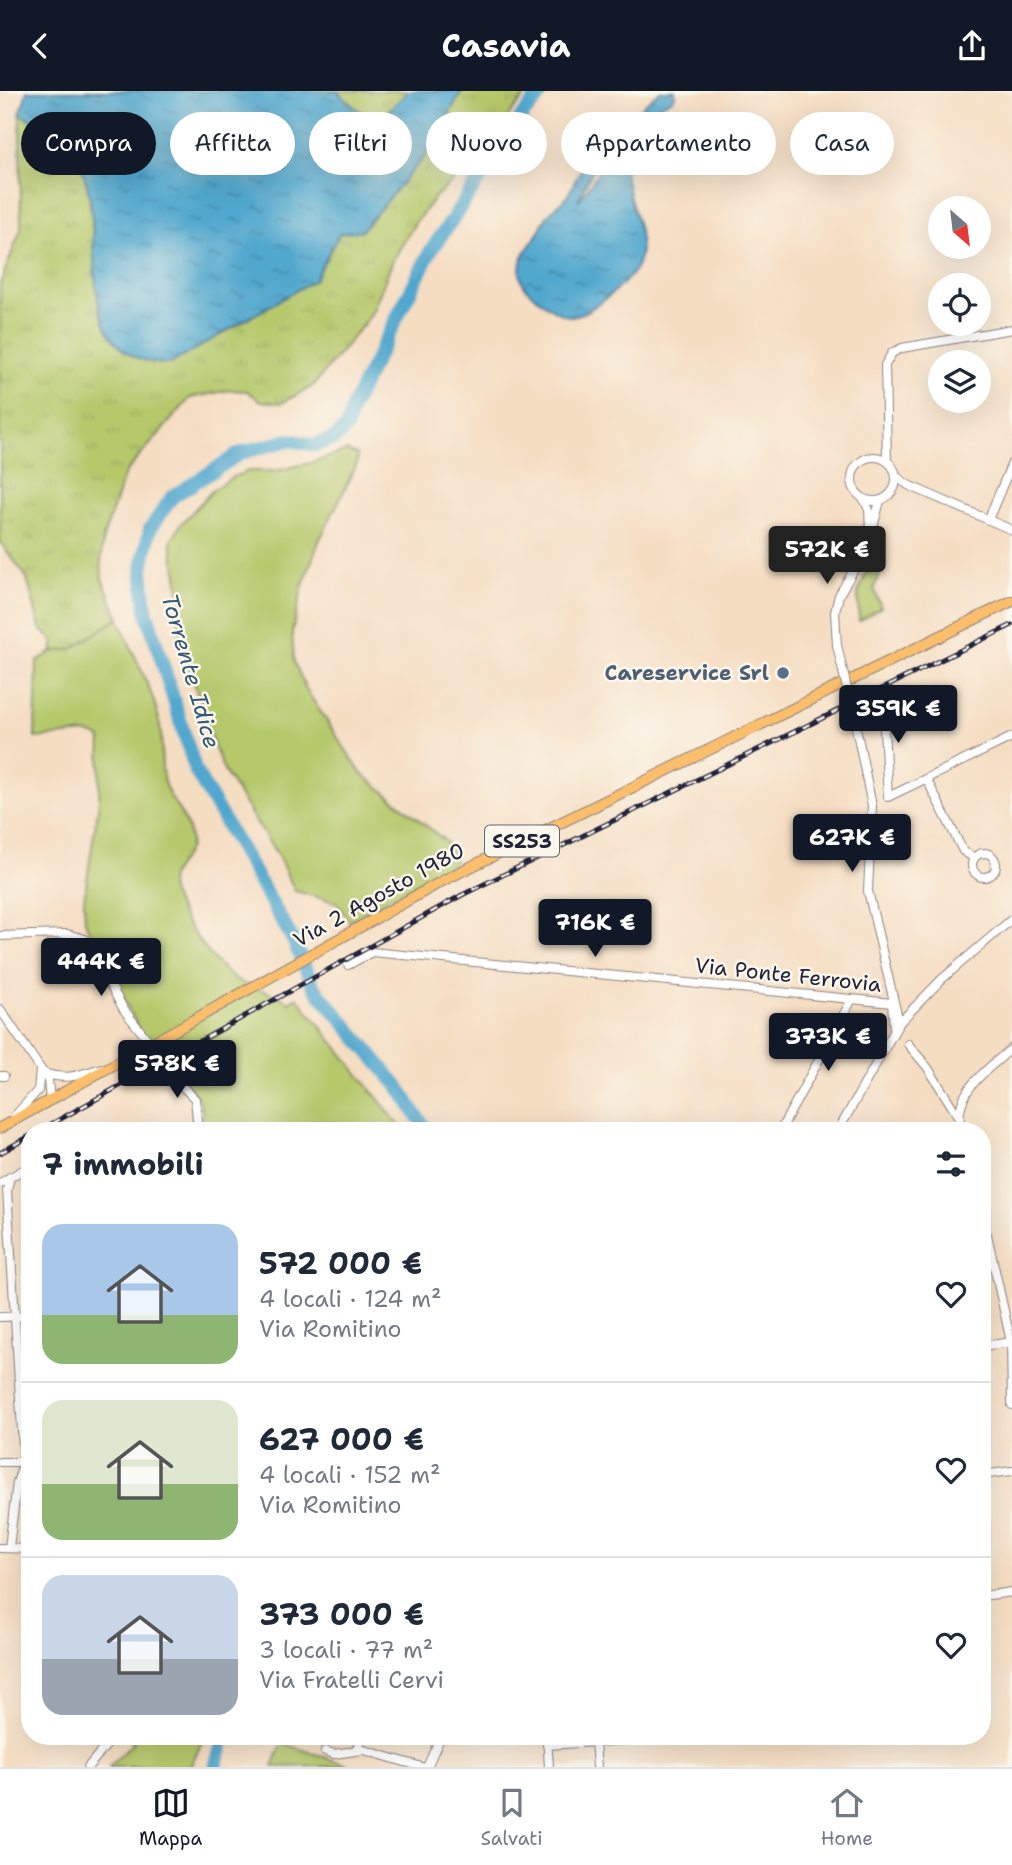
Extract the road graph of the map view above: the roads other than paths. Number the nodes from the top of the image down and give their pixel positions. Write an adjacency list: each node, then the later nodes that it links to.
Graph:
1 (1012, 329): 2 (street)
2 (885, 442): 3 (street); 4 (street)
3 (875, 457): 4 (street); 9 (street)
4 (887, 461): 6 (street)
5 (1012, 463): 11 (street)
6 (897, 477): 7 (street); 8 (street)
7 (912, 487): 8 (street); 11 (street)
8 (894, 490): 10 (street)
9 (864, 499): 10 (street); 13 (street)
10 (880, 501): 13 (street)
11 (988, 520): 12 (street)
12 (1012, 530)
13 (871, 534): 23 (street, bridge)
14 (1012, 599): 30 (main road, Via 2 Agosto 1980 / SS253)
15 (882, 695): 17 (street)
16 (1012, 737): 17 (street)
17 (926, 780): 18 (street)
18 (974, 857)
19 (1012, 919): 24 (street)
20 (0, 936): 27 (street)
21 (348, 965): 22 (street, Via Ponte Ferrovia)
22 (851, 1001): 23 (street, Via Ponte Ferrovia); 37 (street)
23 (892, 1003): 24 (street, Via Ponte Ferrovia); 26 (street)
24 (914, 1007): 26 (street)
25 (0, 1009): 32 (street)
26 (896, 1026): 38 (street)
27 (147, 1039)
28 (908, 1044): 35 (street)
29 (1012, 1048): 35 (street)
30 (118, 1063): 32 (street); 34 (main road, Via 2 Agosto 1980 / SS253)
31 (164, 1068): 36 (street)
32 (42, 1071): 33 (street); 34 (street)
33 (40, 1084): 34 (street); 40 (street)
34 (50, 1101): 40 (main road, Via 2 Agosto 1980 / SS253)
35 (958, 1116): 39 (street)
36 (197, 1122)
37 (785, 1122)
38 (843, 1122)
39 (959, 1122)
40 (4, 1126)
41 (21, 1171): 42 (street)
42 (10, 1177): 43 (street); 46 (street)
43 (0, 1182)
44 (991, 1251): 48 (street)
45 (0, 1317): 46 (street)
46 (15, 1317): 47 (street); 50 (street)
47 (21, 1317)
48 (1012, 1342): 49 (street); 51 (street)
49 (991, 1345)
50 (21, 1390)
51 (1012, 1405)
52 (0, 1462): 53 (street)
53 (21, 1462)
54 (1012, 1471): 56 (street)
55 (21, 1473): 57 (street)
56 (991, 1474)
57 (4, 1548)
58 (1012, 1592): 59 (street)
59 (991, 1594)
60 (106, 1745): 67 (street)
61 (361, 1745): 65 (street)
62 (436, 1745): 68 (street)
63 (547, 1745): 69 (street)
64 (595, 1745): 70 (street)
65 (360, 1749): 66 (street); 68 (street)
66 (325, 1751)
67 (88, 1767)
68 (425, 1767)
69 (549, 1767)
70 (597, 1767)

